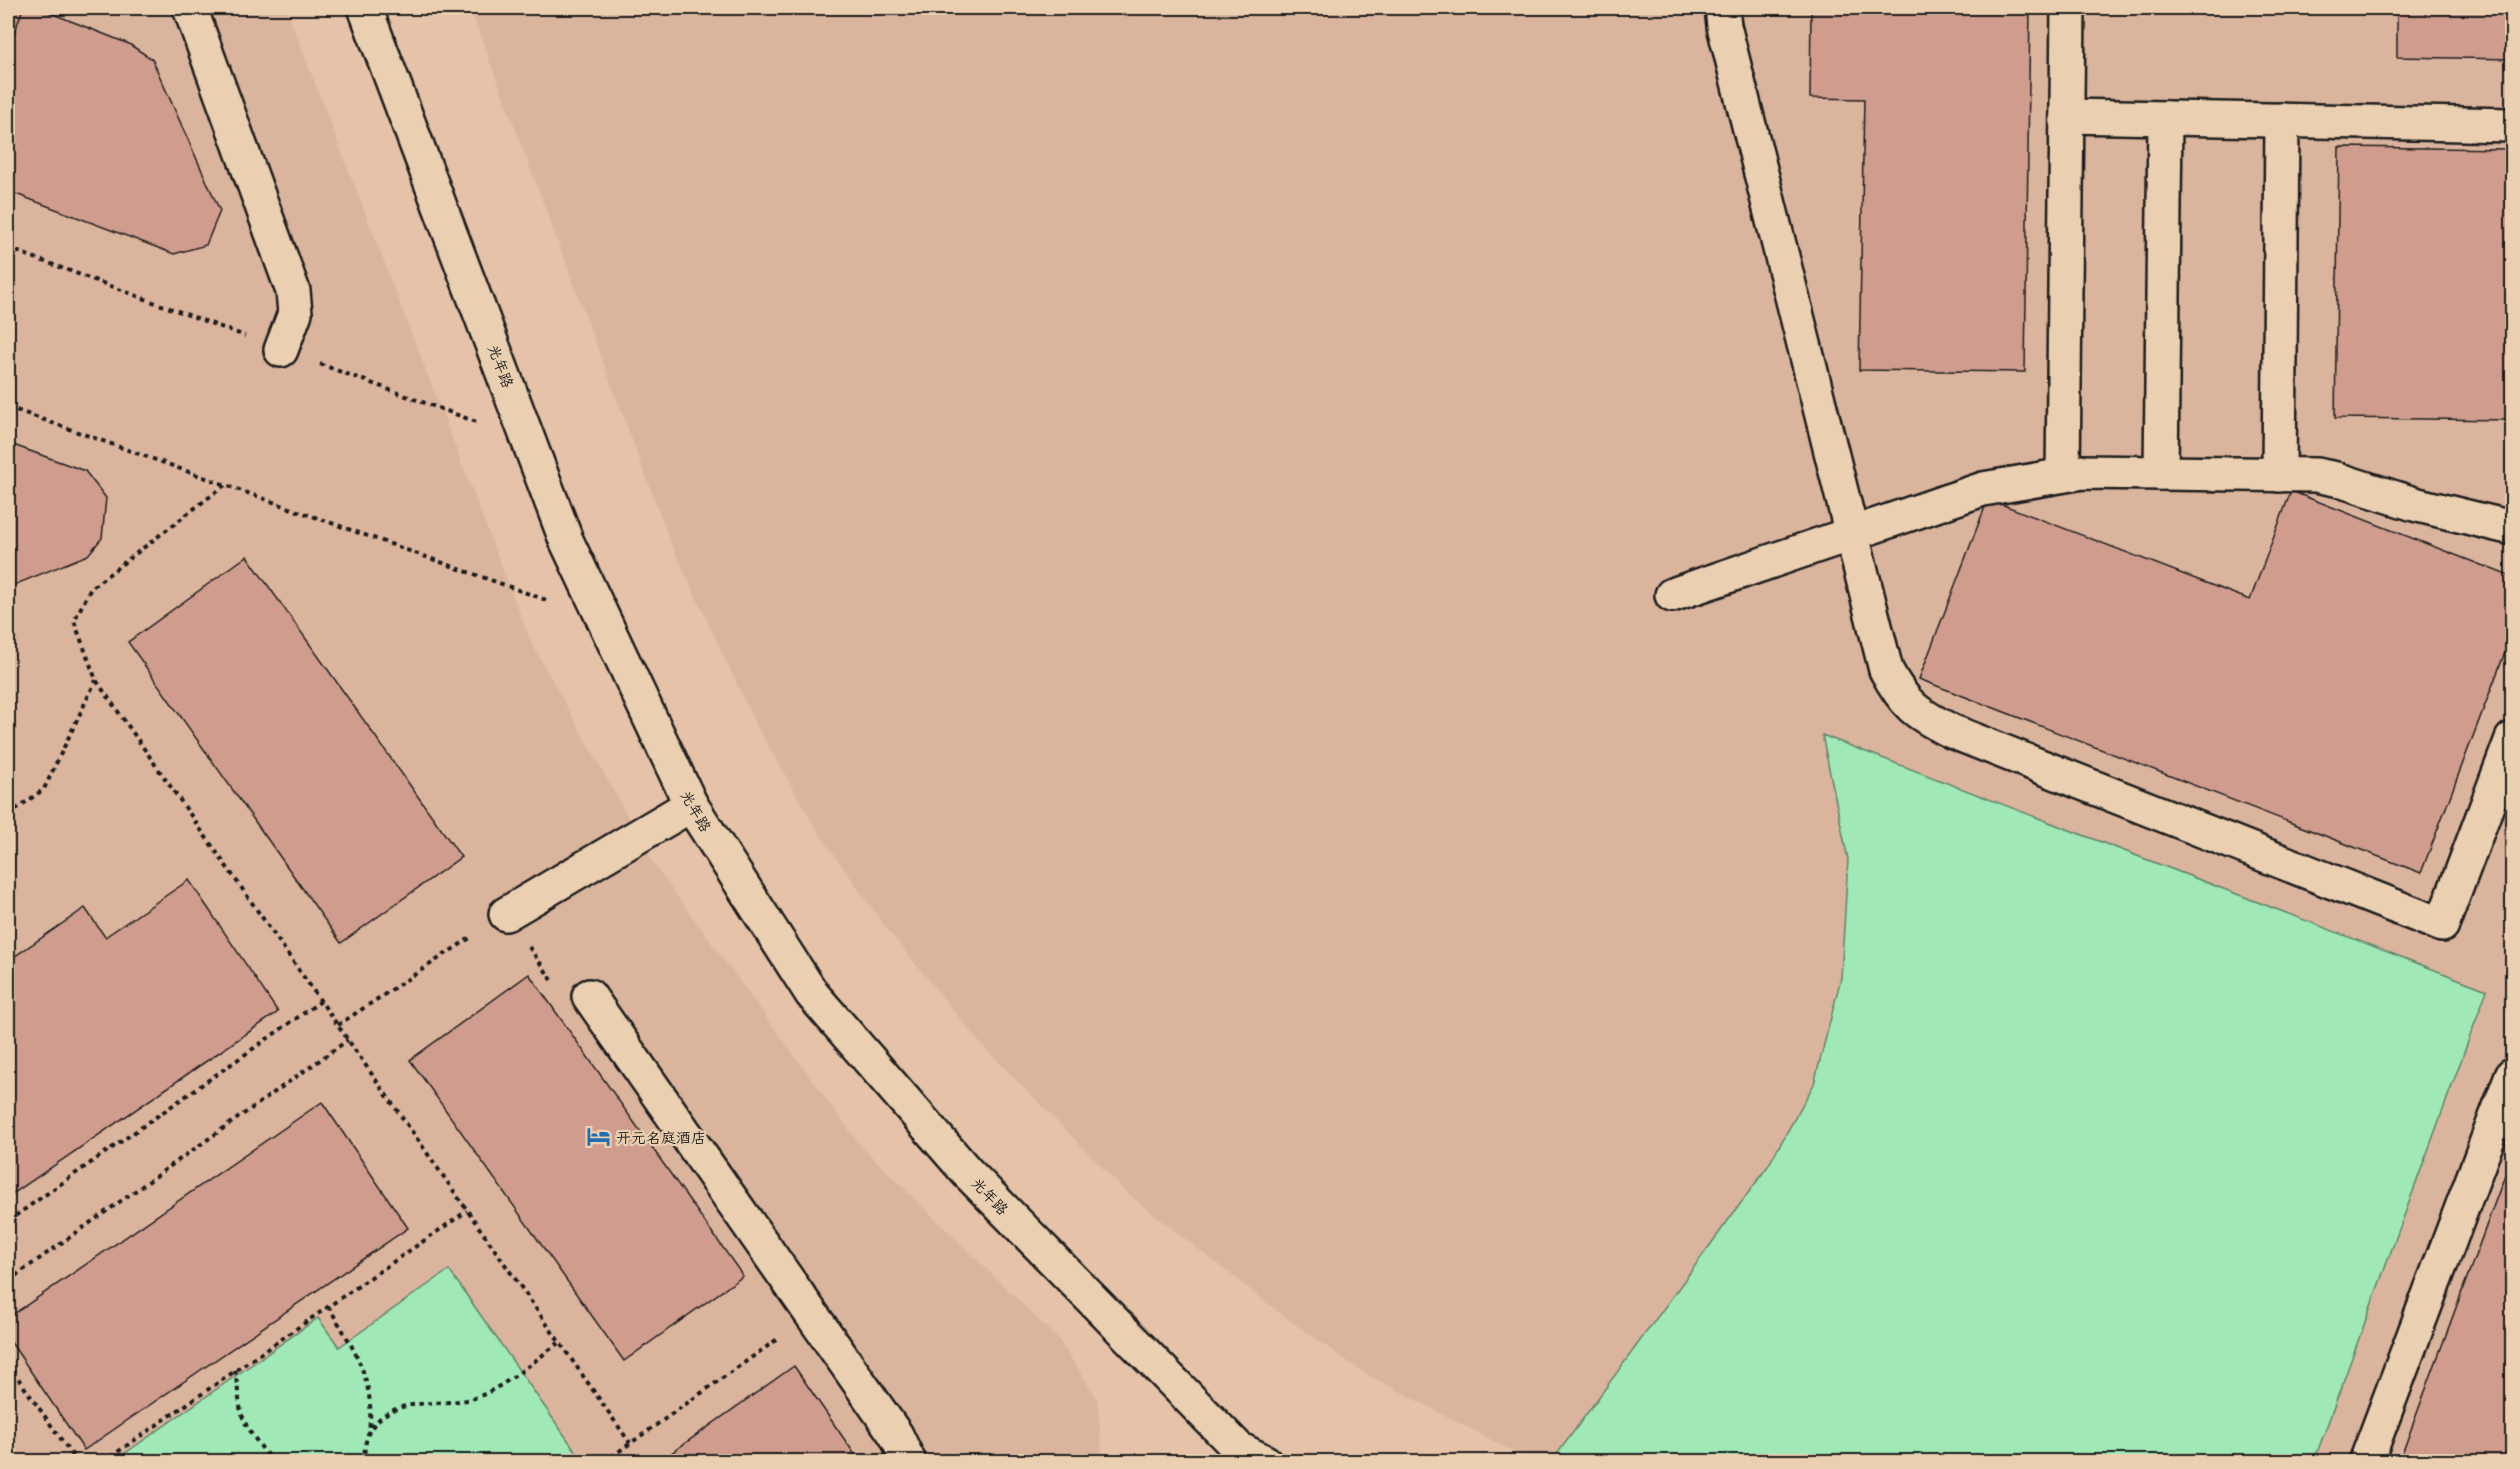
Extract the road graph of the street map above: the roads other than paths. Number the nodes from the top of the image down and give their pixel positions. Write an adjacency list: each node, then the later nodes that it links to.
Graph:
1 (190, 8): 9 (street)
2 (365, 8): 17 (street, 光年路)
3 (1722, 8): 14 (street)
4 (2068, 8): 5 (street)
5 (2067, 116): 6 (street); 12 (street)
6 (2165, 118): 7 (street); 10 (street)
7 (2282, 120): 8 (street); 11 (street)
8 (2512, 125)
9 (281, 350)
10 (2161, 473): 11 (street); 12 (street)
11 (2279, 475): 13 (street)
12 (2063, 476): 14 (street)
13 (2512, 528)
14 (1852, 534): 15 (street); 16 (street)
15 (1672, 595)
16 (2512, 739)
17 (691, 805): 18 (street); 21 (street, 光年路)
18 (506, 914)
19 (589, 996): 22 (street)
20 (2512, 1075): 23 (street)
21 (1243, 1457)
22 (909, 1461)
23 (2366, 1461)

